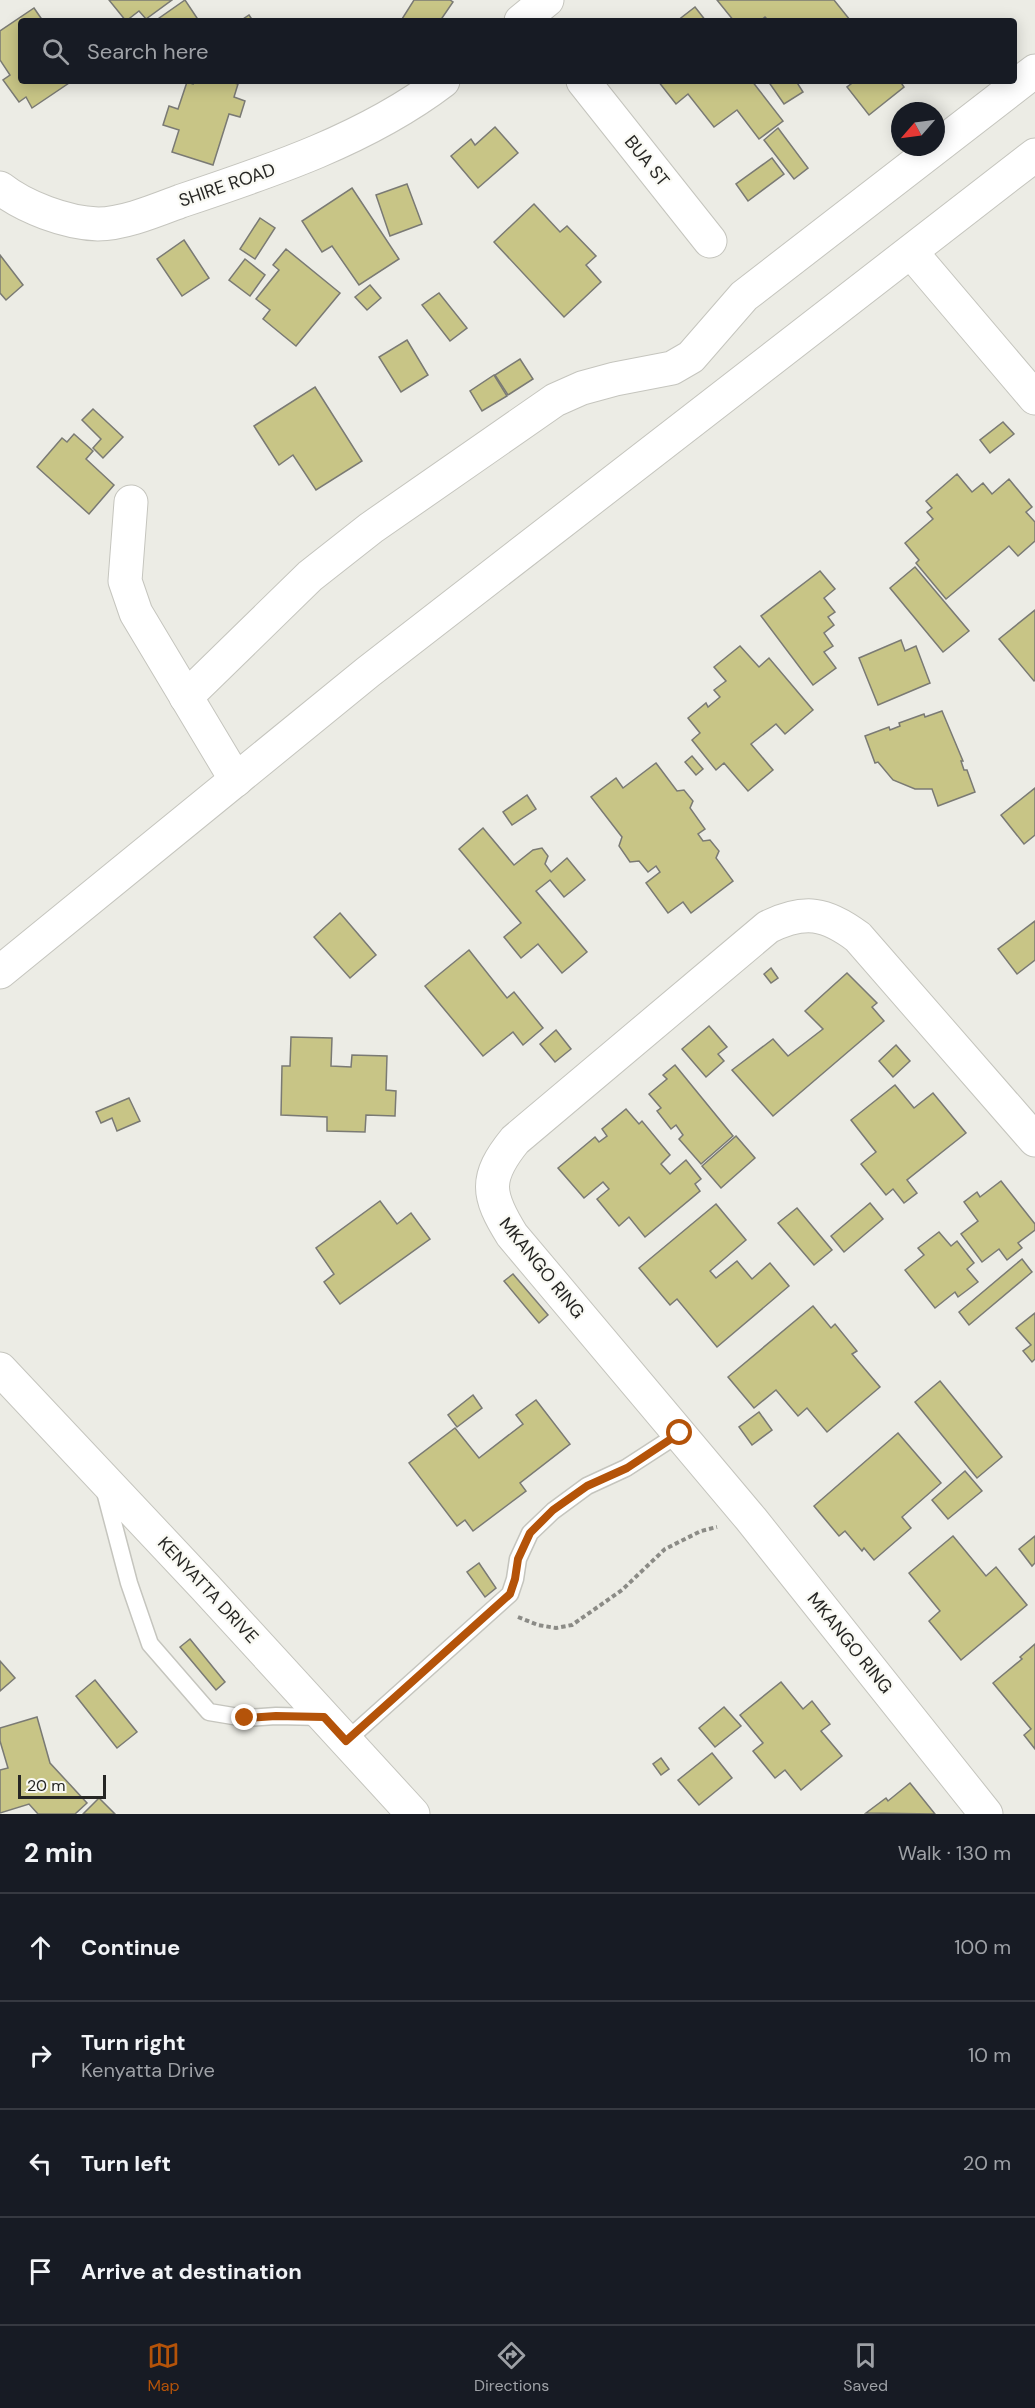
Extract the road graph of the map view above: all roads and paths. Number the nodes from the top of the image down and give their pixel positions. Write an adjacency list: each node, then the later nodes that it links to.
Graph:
1 (1035, 71): 10 (street)
2 (439, 84): 5 (street, SHIRE ROAD)
3 (585, 84): 6 (street, BUA ST)
4 (1035, 155): 7 (street)
5 (0, 188)
6 (711, 241)
7 (910, 252): 8 (street); 11 (street)
8 (1035, 398)
9 (131, 502): 10 (street)
10 (186, 697): 11 (street)
11 (236, 780): 12 (street)
12 (0, 972)
13 (1035, 1140): 15 (street, MKANGO RING)
14 (0, 1369): 16 (street, KENYATTA DRIVE)
15 (680, 1433): 17 (street, MKANGO RING); 18 (lane)
16 (100, 1475): 19 (street, KENYATTA DRIVE); 19 (lane)
17 (751, 1519): 18 (path); 22 (street, MKANGO RING)
18 (488, 1615): 20 (lane)
19 (324, 1717): 20 (street, KENYATTA DRIVE)
20 (346, 1741): 21 (street, KENYATTA DRIVE)
21 (413, 1814)
22 (986, 1814)

